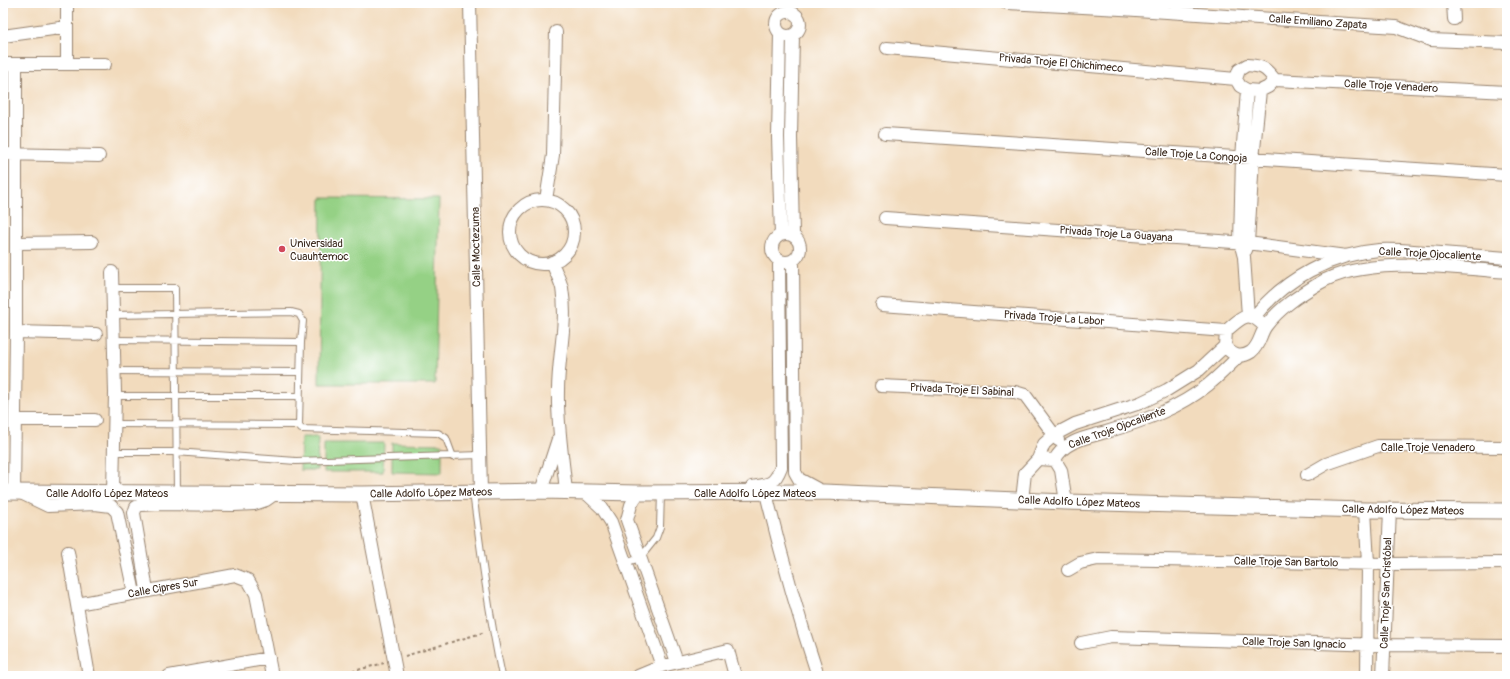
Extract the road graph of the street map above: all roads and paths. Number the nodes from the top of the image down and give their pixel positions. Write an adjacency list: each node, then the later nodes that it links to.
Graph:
1 (66, 3): 7 (street)
2 (470, 3): 79 (street, Calle Moctezuma)
3 (1007, 3): 5 (street, Calle Emiliano Zapata)
4 (1453, 3): 6 (street)
5 (1121, 6): 12 (street, Calle Emiliano Zapata)
6 (1454, 19)
7 (67, 27): 11 (street); 15 (street)
8 (556, 32): 31 (street)
9 (780, 33): 10 (street); 10 (street); 24 (street)
10 (793, 35): 25 (street)
11 (3, 36)
12 (1507, 43)
13 (887, 48): 18 (street, Privada Troje El Chichimeco)
14 (3, 64): 17 (street)
15 (66, 64): 16 (street); 17 (street)
16 (105, 64)
17 (16, 65): 27 (street)
18 (1236, 79): 19 (street); 20 (street)
19 (1275, 80): 21 (street); 22 (street, Calle Troje Venadero)
20 (1247, 90): 21 (street); 29 (street)
21 (1260, 91): 29 (street)
22 (1507, 92)
23 (885, 134): 29 (street, Calle Troje La Congoja)
24 (778, 137): 25 (street); 33 (street)
25 (791, 137): 34 (street)
26 (3, 154): 27 (street)
27 (16, 154): 28 (street); 37 (street)
28 (99, 156)
29 (1248, 158): 30 (street, Calle Troje La Congoja); 36 (street)
30 (1507, 175)
31 (546, 200): 42 (street); 42 (street)
32 (885, 218): 36 (street, Privada Troje La Guayana)
33 (781, 235): 34 (street); 40 (street)
34 (793, 235): 41 (street)
35 (92, 242): 37 (street)
36 (1244, 242): 38 (street, Privada Troje La Guayana); 49 (street)
37 (16, 243): 52 (street)
38 (1346, 256): 39 (street, Calle Troje Ojocaliente); 49 (street, Calle Troje Ojocaliente)
39 (1507, 258)
40 (779, 261): 41 (street); 58 (street)
41 (793, 261): 59 (street)
42 (552, 262): 73 (street)
43 (112, 272): 45 (street)
44 (1507, 272): 50 (street, Calle Troje Ojocaliente)
45 (112, 288): 47 (lane); 48 (street)
46 (882, 305): 51 (street, Privada Troje La Labor)
47 (176, 314): 48 (lane); 55 (lane); 56 (lane)
48 (113, 315): 54 (street)
49 (1251, 316): 50 (street); 51 (street)
50 (1265, 327): 60 (street)
51 (1226, 331): 57 (street)
52 (16, 332): 53 (street); 68 (street)
53 (96, 334)
54 (114, 340): 55 (lane); 62 (street)
55 (176, 341): 56 (lane); 61 (lane)
56 (301, 342): 63 (lane)
57 (1225, 346): 60 (street); 74 (street, Calle Troje Ojocaliente)
58 (780, 356): 59 (street); 95 (street)
59 (794, 356): 87 (street)
60 (1239, 356): 75 (street, Calle Troje Ojocaliente)
61 (176, 370): 62 (lane); 63 (lane); 67 (lane)
62 (114, 371): 65 (street)
63 (300, 372): 66 (lane)
64 (881, 386): 74 (street, Privada Troje El Sabinal)
65 (115, 396): 67 (lane); 70 (street)
66 (299, 396): 67 (lane); 71 (lane)
67 (176, 397): 72 (lane)
68 (15, 420): 69 (street); 88 (street)
69 (95, 420)
70 (114, 424): 72 (lane); 77 (street)
71 (298, 424): 72 (lane); 80 (lane)
72 (176, 425): 78 (lane)
73 (560, 432): 84 (street); 86 (street)
74 (1054, 435): 75 (street, Privada Troje El Sabinal); 81 (street, Calle Troje Ojocaliente)
75 (1064, 447): 82 (street, Calle Troje Ojocaliente)
76 (1507, 447): 83 (street, Calle Troje Venadero)
77 (114, 452): 78 (lane); 89 (street)
78 (176, 452): 80 (lane); 90 (lane)
79 (481, 455): 80 (lane); 85 (street, Calle Moctezuma)
80 (453, 457)
81 (1038, 459): 82 (street); 98 (street, Calle Troje Ojocaliente)
82 (1055, 460): 99 (street)
83 (1307, 475)
84 (541, 491): 85 (street, Calle Adolfo López Mateos); 86 (street, Calle Adolfo López Mateos)
85 (477, 492): 97 (street, Calle Adolfo López Mateos); 113 (lane)
86 (566, 492): 92 (street, Calle Adolfo López Mateos)
87 (824, 492): 96 (street, Calle Adolfo López Mateos); 98 (street, Calle Adolfo López Mateos)
88 (13, 493): 89 (street, Calle Adolfo López Mateos); 111 (street)
89 (113, 493): 90 (street, Calle Adolfo López Mateos)
90 (176, 493): 91 (street, Calle Adolfo López Mateos)
91 (277, 493): 97 (street, Calle Adolfo López Mateos); 110 (street)
92 (586, 493): 93 (street, Calle Adolfo López Mateos); 105 (street)
93 (638, 493): 94 (street, Calle Adolfo López Mateos); 104 (street)
94 (661, 493): 95 (street, Calle Adolfo López Mateos); 104 (lane)
95 (741, 493): 96 (street, Calle Adolfo López Mateos)
96 (766, 493): 130 (street)
97 (362, 494): 119 (street)
98 (1022, 500): 99 (street, Calle Adolfo López Mateos)
99 (1066, 502): 100 (street, Calle Adolfo López Mateos)
100 (1365, 510): 101 (street, Calle Adolfo López Mateos); 107 (street, Calle Troje San Cristóbal)
101 (1390, 510): 102 (street, Calle Adolfo López Mateos); 108 (street, Calle Troje San Cristóbal)
102 (1507, 511)
103 (68, 552): 112 (street)
104 (640, 558): 105 (lane); 120 (street)
105 (625, 563): 121 (street)
106 (1507, 563): 108 (street, Calle Troje San Bartolo)
107 (1368, 564): 108 (street, Calle Troje San Bartolo); 109 (street, Calle Troje San Bartolo); 115 (street, Calle Troje San Cristóbal)
108 (1387, 564): 116 (street, Calle Troje San Cristóbal)
109 (1068, 570)
110 (147, 590): 111 (street, Calle Cipres Sur); 118 (street, Calle Cipres Sur)
111 (134, 593): 112 (street, Calle Cipres Sur)
112 (77, 604): 122 (street)
113 (492, 630): 119 (path); 127 (lane)
114 (1081, 643): 115 (street, Calle Troje San Ignacio)
115 (1368, 645): 116 (street, Calle Troje San Ignacio); 131 (street, Calle Troje San Cristóbal)
116 (1383, 645): 117 (street, Calle Troje San Ignacio); 132 (street, Calle Troje San Cristóbal)
117 (1507, 646)
118 (269, 658): 123 (street); 124 (street)
119 (394, 660): 125 (path); 126 (street)
120 (677, 662): 121 (street); 129 (street)
121 (662, 666): 128 (street)
122 (90, 676)
123 (169, 676)
124 (272, 676)
125 (335, 676)
126 (396, 676)
127 (502, 676)
128 (638, 676)
129 (735, 676)
130 (818, 676)
131 (1367, 676)
132 (1383, 676)

